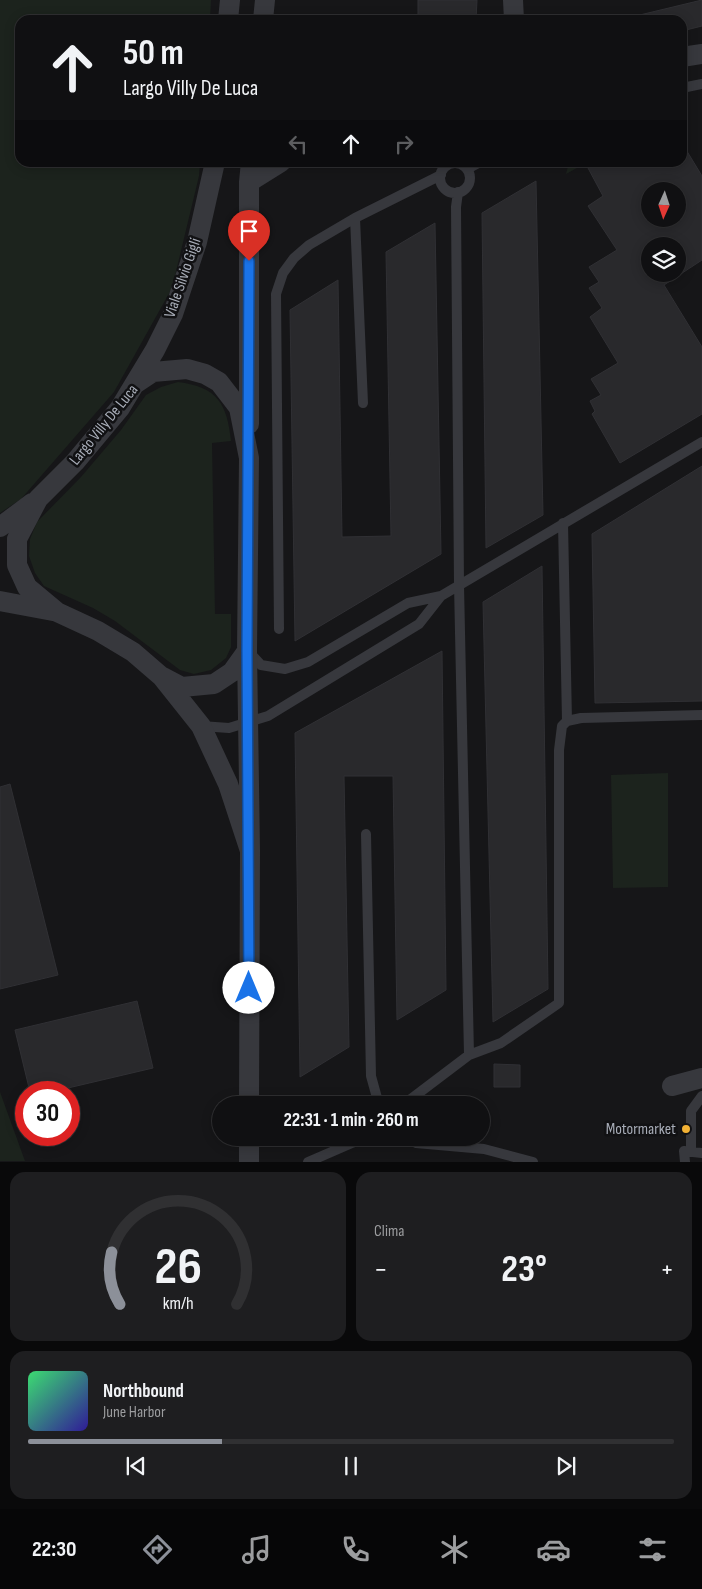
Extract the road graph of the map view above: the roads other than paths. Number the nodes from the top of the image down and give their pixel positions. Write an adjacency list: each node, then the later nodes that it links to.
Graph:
1 (230, 0): 4 (street)
2 (265, 0): 5 (street)
3 (513, 0): 6 (street)
4 (228, 15)
5 (264, 15)
6 (514, 15)
7 (702, 54): 8 (street)
8 (687, 56)
9 (702, 84): 10 (lane)
10 (687, 87)
11 (214, 167): 20 (street, Viale Silvio Gigli)
12 (266, 167): 16 (street)
13 (445, 167): 17 (lane)
14 (471, 167): 15 (lane)
15 (467, 169): 18 (lane)
16 (250, 172): 23 (street)
17 (441, 175): 18 (lane); 19 (lane)
18 (458, 192): 27 (lane)
19 (355, 218): 21 (lane); 31 (lane)
20 (133, 385): 23 (street, Largo Villy De Luca); 24 (street, Largo Villy De Luca)
21 (363, 403)
22 (702, 442): 25 (lane)
23 (249, 458): 32 (street, Largo Villy De Luca)
24 (38, 499): 26 (street); 30 (street, Largo Villy De Luca)
25 (563, 523): 27 (lane); 35 (lane)
26 (0, 527)
27 (459, 585): 28 (lane); 40 (lane)
28 (441, 596): 32 (lane); 36 (lane)
29 (0, 601): 30 (street)
30 (57, 612): 33 (street, Largo Villy De Luca)
31 (279, 629)
32 (247, 651): 33 (street, Largo Villy De Luca); 36 (street, Largo Villy De Luca)
33 (162, 677): 37 (street, Largo Villy De Luca)
34 (702, 715): 35 (lane)
35 (566, 721): 40 (lane)
36 (248, 723): 37 (lane); 39 (street, Largo Villy De Luca)
37 (201, 726): 39 (street, Largo Villy De Luca)
38 (366, 834): 44 (lane)
39 (250, 851): 43 (street)
40 (469, 1055): 45 (lane)
41 (702, 1078): 42 (street)
42 (672, 1086)
43 (249, 1096)
44 (377, 1096)
45 (415, 1096)
46 (702, 1096): 50 (lane)
47 (249, 1146): 51 (street)
48 (345, 1146): 52 (lane)
49 (450, 1146): 53 (lane)
50 (697, 1152): 54 (lane)
51 (249, 1162)
52 (308, 1162)
53 (533, 1162)
54 (685, 1162)

